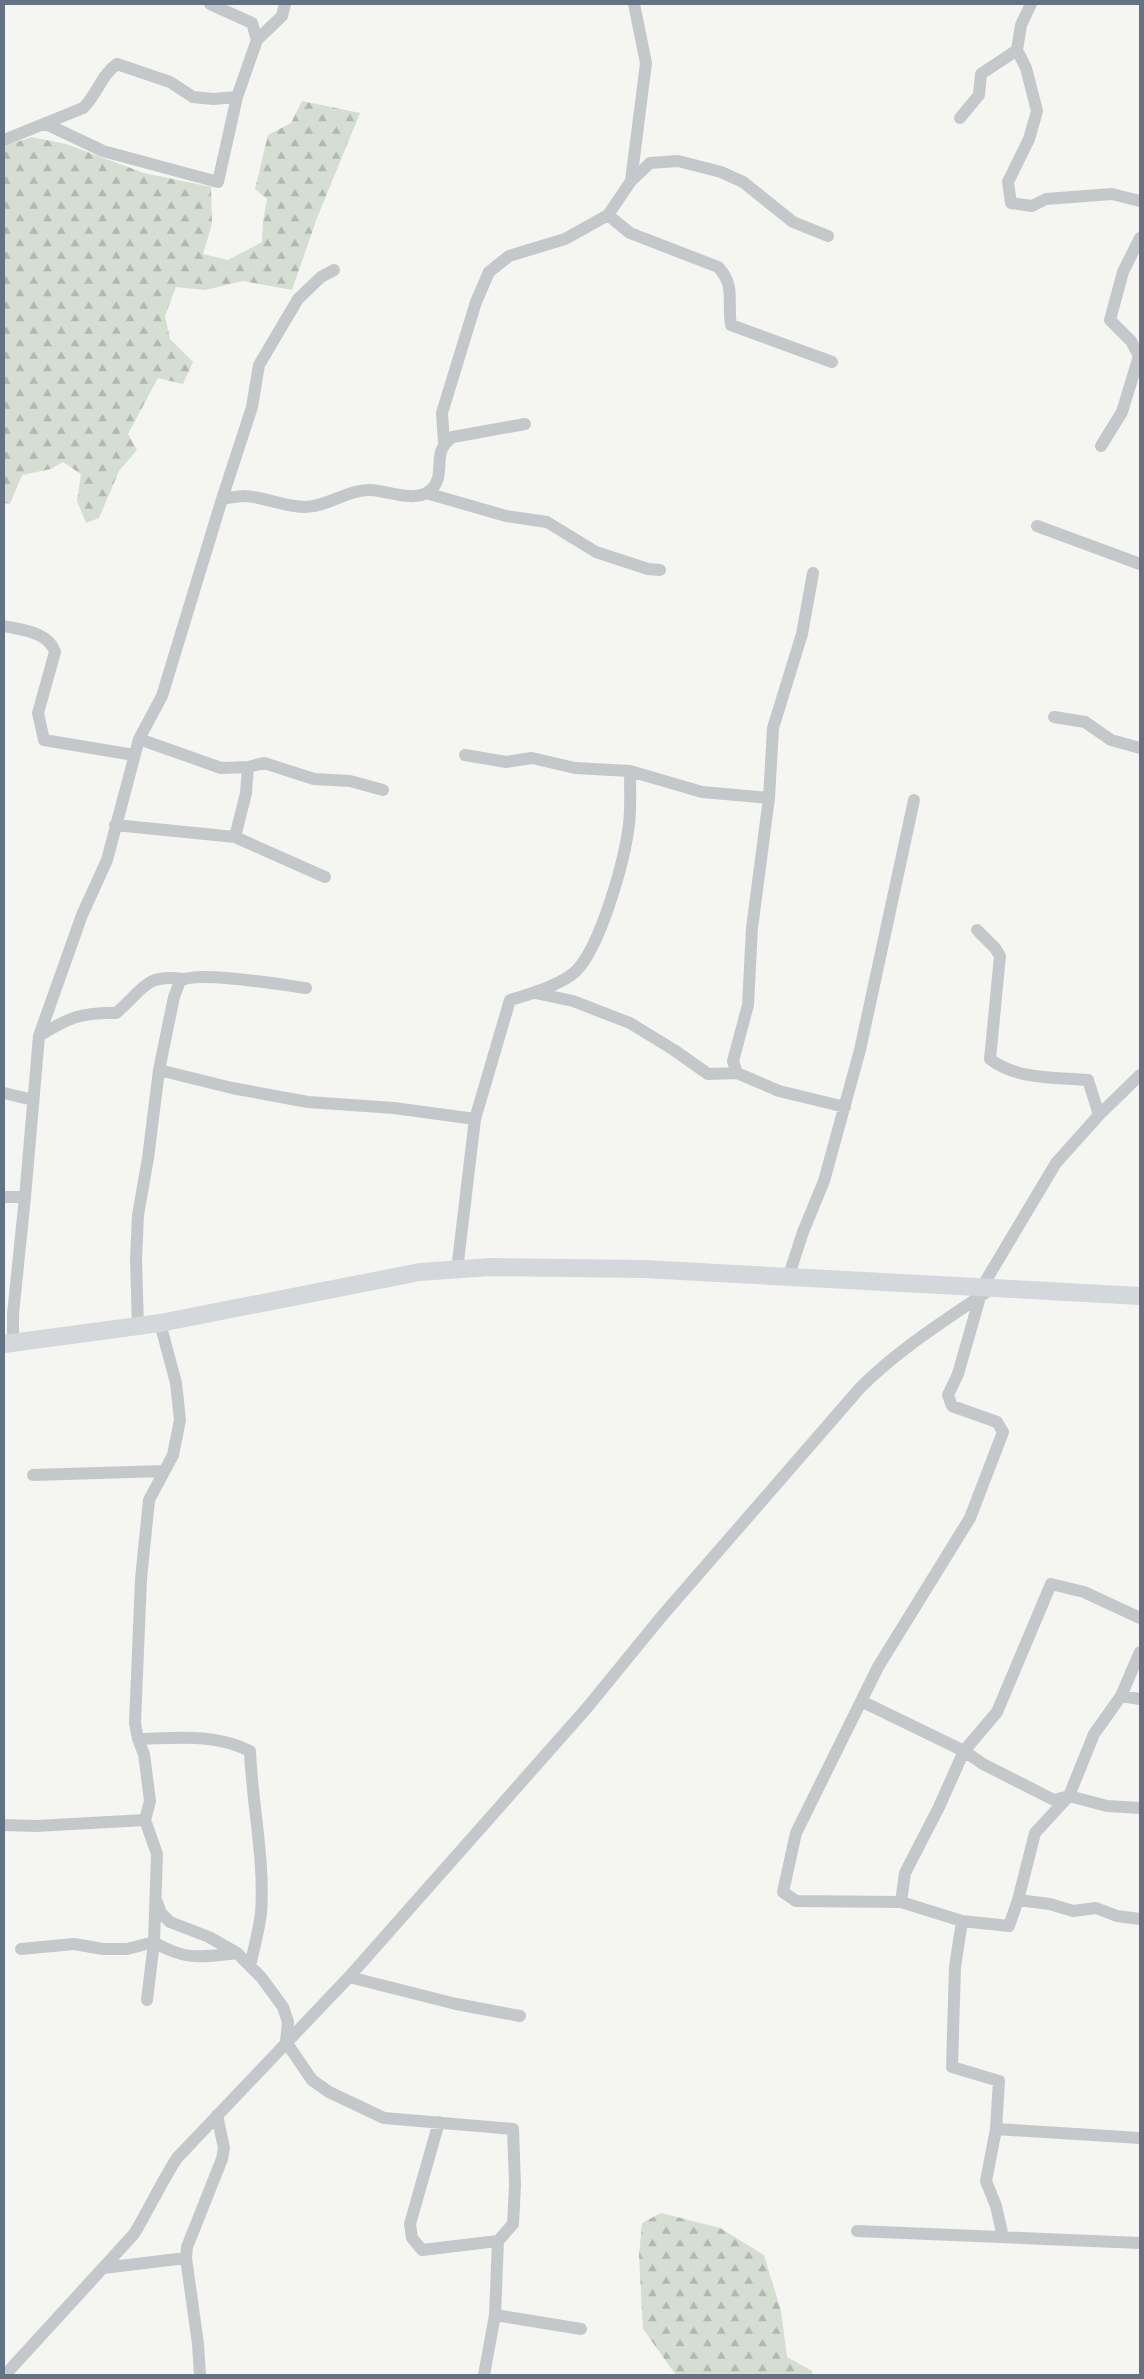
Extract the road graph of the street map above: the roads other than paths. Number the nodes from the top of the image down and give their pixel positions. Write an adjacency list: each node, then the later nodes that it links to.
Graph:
1 (210, 4): 5 (street)
2 (285, 4): 5 (street)
3 (634, 4): 11 (street)
4 (1031, 4): 6 (street)
5 (257, 40): 7 (street)
6 (1017, 50): 8 (street); 12 (street)
7 (237, 96): 9 (street); 9 (street)
8 (960, 118)
9 (46, 124): 10 (street)
10 (4, 140)
11 (631, 181): 13 (street); 14 (street)
12 (1140, 201)
13 (608, 214): 17 (street); 19 (street)
14 (828, 236)
15 (1140, 238): 20 (street)
16 (334, 270): 22 (street)
17 (832, 362)
18 (525, 424): 19 (street)
19 (444, 442): 21 (street)
20 (1101, 446)
21 (426, 493): 22 (street); 25 (street)
22 (222, 499): 29 (street)
23 (1036, 526): 24 (street)
24 (1140, 564)
25 (660, 570)
26 (813, 572): 36 (street)
27 (4, 626): 31 (street)
28 (1054, 717): 30 (street)
29 (138, 739): 31 (street); 33 (street)
30 (1140, 748)
31 (134, 755): 38 (street)
32 (465, 755): 34 (street)
33 (248, 767): 35 (street); 39 (street)
34 (630, 771): 36 (street); 44 (street)
35 (383, 790)
36 (769, 798): 47 (street)
37 (914, 800): 51 (street)
38 (115, 826): 39 (street); 45 (street)
39 (234, 837): 40 (street)
40 (325, 877)
41 (977, 930): 52 (street)
42 (183, 979): 43 (street); 45 (street); 46 (street)
43 (306, 988)
44 (535, 993): 47 (street); 53 (street)
45 (39, 1036): 50 (street)
46 (159, 1070): 53 (street); 61 (street)
47 (737, 1073): 51 (street)
48 (1140, 1075): 52 (street)
49 (4, 1093): 50 (street)
50 (33, 1100): 55 (street)
51 (844, 1107): 57 (street)
52 (1099, 1115): 58 (street)
53 (475, 1119): 56 (street)
54 (4, 1197): 55 (street)
55 (26, 1197): 62 (street)
56 (457, 1270): 57 (main road); 60 (main road)
57 (788, 1278): 58 (main road)
58 (985, 1290): 59 (main road); 69 (street); 85 (street)
59 (1140, 1296)
60 (160, 1323): 61 (main road); 63 (street)
61 (138, 1326): 62 (main road)
62 (8, 1344)
63 (163, 1471): 64 (street); 70 (street)
64 (33, 1475)
65 (1140, 1618): 71 (street)
66 (1140, 1652): 67 (street)
67 (1121, 1696): 68 (street); 72 (street)
68 (1140, 1699)
69 (861, 1701): 71 (street); 78 (street)
70 (138, 1739): 74 (street); 84 (street)
71 (964, 1752): 72 (street); 78 (street)
72 (1070, 1796): 73 (street); 77 (street)
73 (1140, 1808)
74 (145, 1820): 75 (street); 76 (street)
75 (4, 1825)
76 (156, 1900): 81 (street); 83 (street)
77 (1018, 1900): 79 (street); 80 (street)
78 (901, 1902): 80 (street)
79 (1140, 1919)
80 (962, 1921): 91 (street)
81 (154, 1942): 82 (street); 83 (street); 86 (street)
82 (20, 1949)
83 (237, 1953): 84 (street)
84 (250, 1966): 88 (street)
85 (349, 1977): 87 (street); 88 (street)
86 (147, 2000)
87 (520, 2016)
88 (286, 2042): 89 (street); 90 (street)
89 (217, 2115): 97 (street); 98 (street)
90 (439, 2122): 95 (street); 95 (street)
91 (996, 2129): 92 (street); 94 (street)
92 (1140, 2138)
93 (857, 2231): 94 (street)
94 (1003, 2237): 96 (street)
95 (498, 2241): 99 (street)
96 (1140, 2243)
97 (186, 2258): 98 (street); 102 (street)
98 (103, 2268): 101 (street)
99 (495, 2315): 100 (street); 103 (street)
100 (581, 2329)
101 (5, 2375)
102 (200, 2375)
103 (484, 2375)

